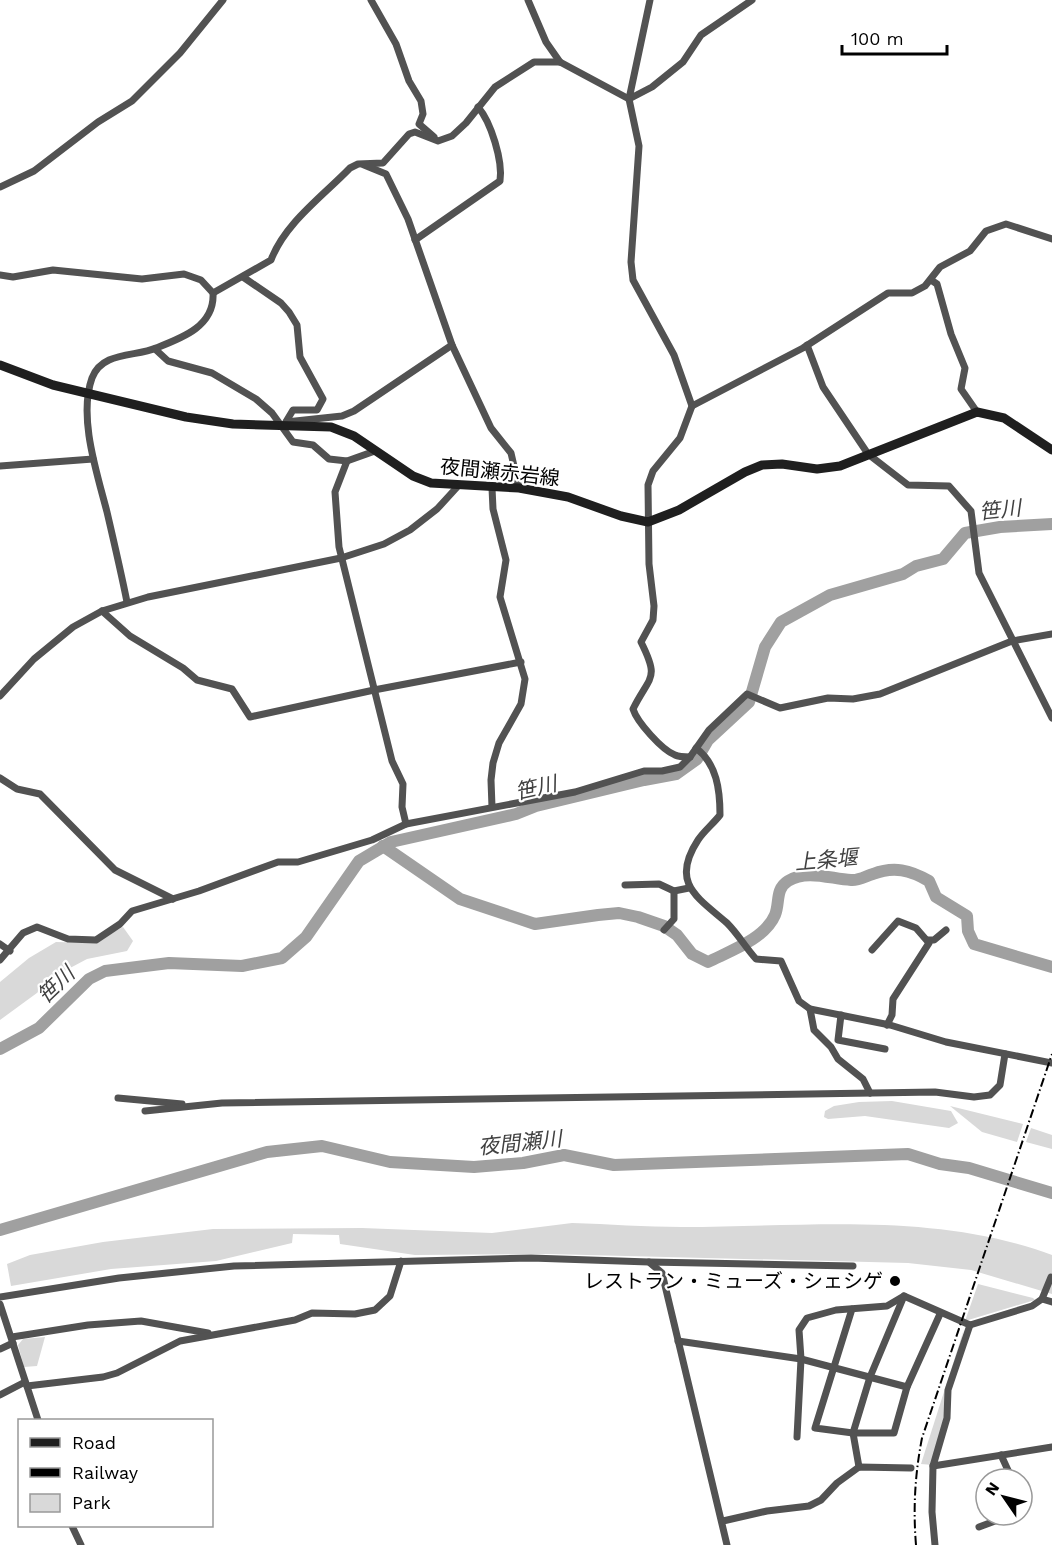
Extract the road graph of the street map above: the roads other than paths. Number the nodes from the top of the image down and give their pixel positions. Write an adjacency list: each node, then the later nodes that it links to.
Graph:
1 (223, 0): 11 (street)
2 (371, 0): 9 (street)
3 (528, 0): 6 (street)
4 (650, 0): 7 (street)
5 (752, 0): 7 (street)
6 (560, 62): 7 (street); 8 (street)
7 (628, 99): 23 (street)
8 (478, 107): 9 (street); 13 (street)
9 (438, 141): 10 (street)
10 (362, 164): 13 (street); 15 (street)
11 (0, 187)
12 (1052, 239): 16 (street)
13 (415, 240): 18 (street)
14 (0, 274): 17 (street)
15 (243, 277): 17 (street); 25 (street)
16 (931, 280): 19 (street); 24 (street)
17 (213, 293): 20 (street)
18 (452, 345): 25 (street); 34 (street)
19 (807, 345): 23 (street); 28 (street)
20 (155, 349): 22 (street); 25 (street)
21 (0, 365): 22 (main road, 夜間瀬赤岩線)
22 (90, 393): 25 (main road, 夜間瀬赤岩線); 29 (street)
23 (692, 406): 35 (street)
24 (977, 411): 26 (main road); 28 (main road)
25 (285, 424): 27 (main road, 夜間瀬赤岩線); 30 (street)
26 (1052, 450)
27 (375, 451): 30 (street); 32 (main road, 夜間瀬赤岩線)
28 (868, 454): 35 (main road); 40 (street)
29 (93, 459): 31 (street); 37 (street)
30 (347, 461): 36 (street)
31 (0, 465)
32 (459, 485): 33 (main road, 夜間瀬赤岩線); 36 (street)
33 (492, 488): 34 (main road, 夜間瀬赤岩線); 41 (street)
34 (519, 488): 35 (main road, 夜間瀬赤岩線)
35 (648, 522): 46 (street)
36 (341, 558): 37 (street); 42 (street)
37 (128, 602): 38 (street)
38 (102, 611): 42 (street); 43 (street)
39 (1052, 634): 40 (street)
40 (1012, 641): 44 (street); 45 (street)
41 (521, 662): 42 (street); 48 (street)
42 (374, 690): 49 (street)
43 (0, 696)
44 (1052, 718)
45 (699, 750): 46 (street); 51 (street)
46 (690, 758): 48 (street)
47 (0, 778): 53 (street)
48 (492, 807): 49 (street)
49 (406, 824): 53 (street)
50 (625, 885): 52 (street)
51 (689, 888): 52 (street); 61 (street)
52 (674, 891): 54 (street)
53 (173, 899): 59 (street)
54 (667, 927)
55 (946, 930): 56 (street)
56 (928, 940): 58 (street); 63 (street)
57 (0, 944): 59 (street)
58 (872, 950)
59 (10, 951): 60 (street)
60 (0, 960)
61 (810, 1009): 62 (street); 67 (street)
62 (841, 1016): 63 (street); 64 (street)
63 (887, 1025): 65 (street)
64 (885, 1049)
65 (1005, 1054): 66 (street); 67 (street)
66 (1052, 1062)
67 (870, 1093): 69 (street)
68 (118, 1098): 69 (street)
69 (191, 1106): 70 (street)
70 (145, 1111)
71 (400, 1261): 72 (street); 76 (street); 83 (street)
72 (650, 1262): 73 (street); 85 (street)
73 (853, 1266)
74 (1052, 1277): 77 (street)
75 (904, 1296): 80 (street); 81 (street); 89 (street)
76 (0, 1297)
77 (1042, 1299): 78 (street); 82 (street)
78 (1052, 1302)
79 (0, 1304): 84 (street)
80 (852, 1309): 87 (street); 88 (street)
81 (939, 1314): 82 (street); 91 (street)
82 (970, 1325): 98 (street)
83 (214, 1334): 84 (street); 90 (street)
84 (12, 1340): 86 (street); 90 (street)
85 (678, 1341): 87 (street); 102 (street)
86 (0, 1349)
87 (801, 1359): 88 (street); 95 (street)
88 (833, 1366): 89 (street); 94 (street)
89 (870, 1377): 91 (street); 94 (street)
90 (26, 1384): 92 (street); 93 (street)
91 (907, 1387): 94 (street)
92 (0, 1395)
93 (38, 1419)
94 (854, 1434): 99 (street)
95 (797, 1437)
96 (1052, 1447): 97 (street)
97 (1001, 1455): 98 (street); 100 (street)
98 (933, 1466): 106 (street)
99 (859, 1467): 101 (street); 102 (street)
100 (1006, 1467)
101 (911, 1468)
102 (723, 1521): 105 (street)
103 (72, 1527): 104 (street)
104 (81, 1545)
105 (727, 1545)
106 (936, 1545)

